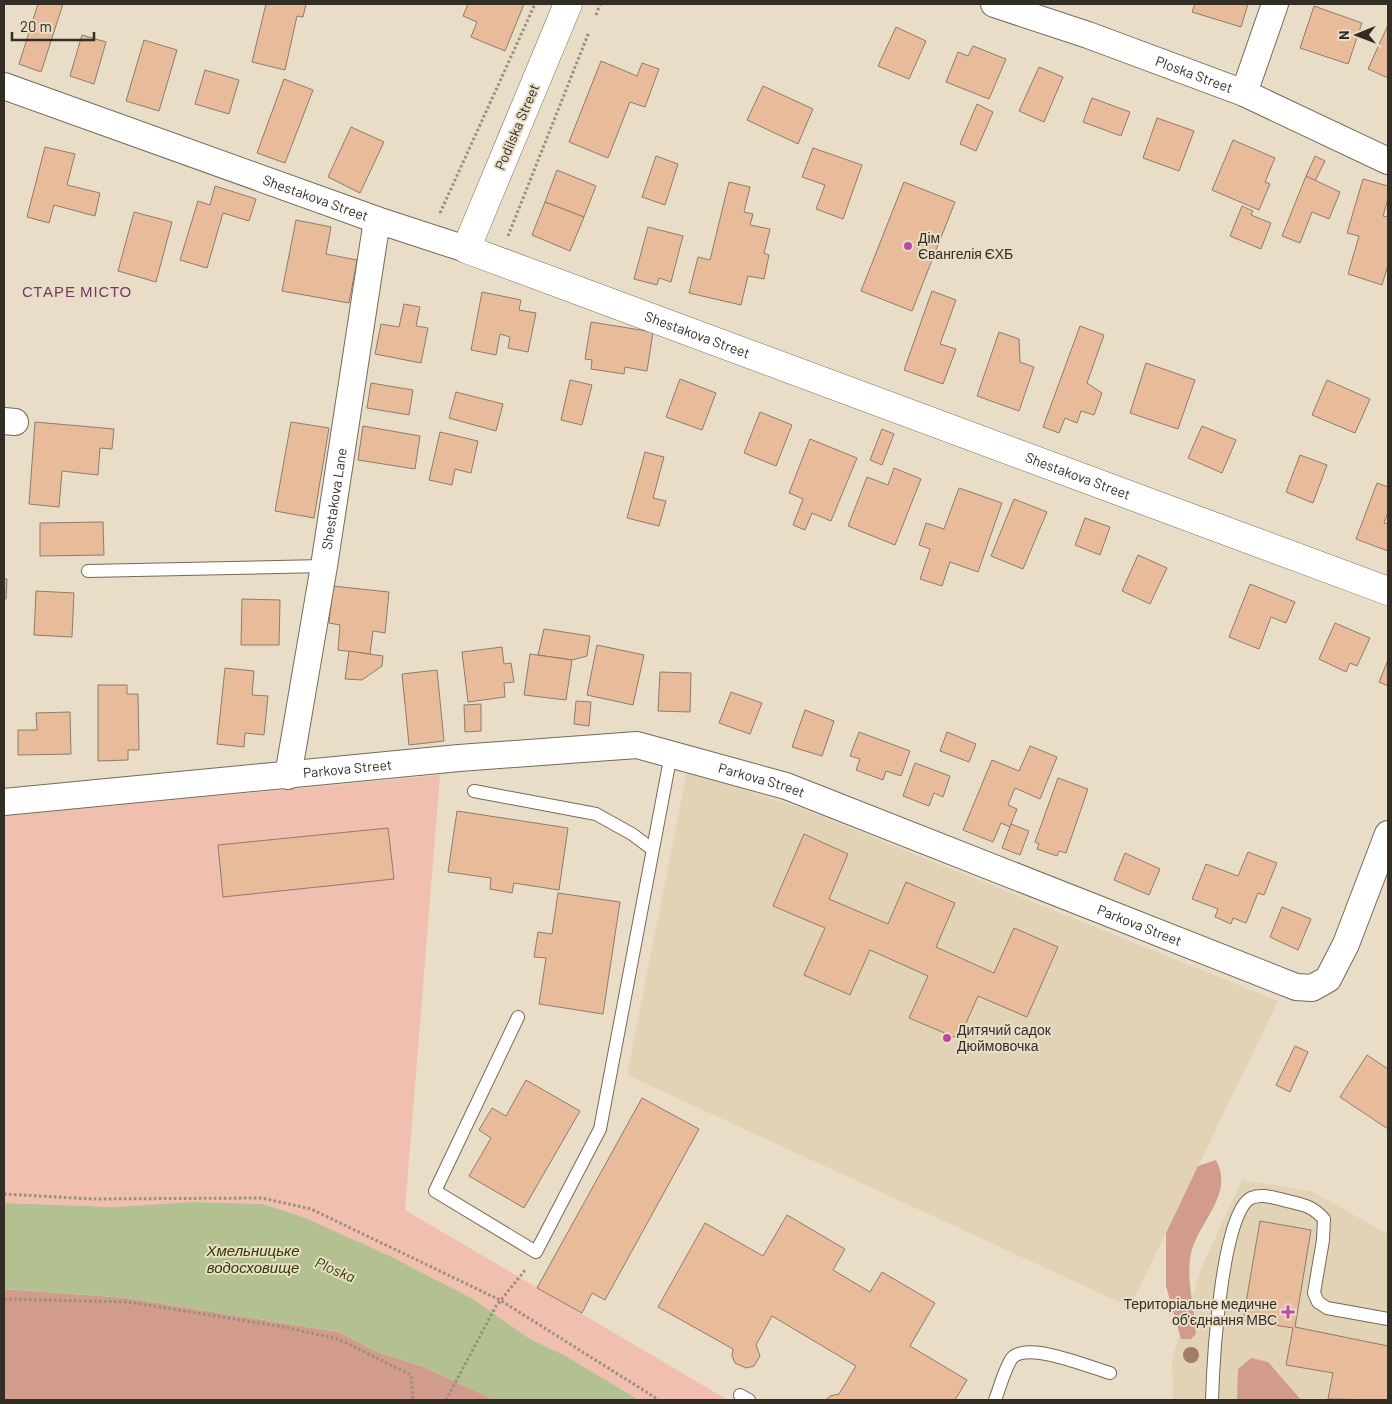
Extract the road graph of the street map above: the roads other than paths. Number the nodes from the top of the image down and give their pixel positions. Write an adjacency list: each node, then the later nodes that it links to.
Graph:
1 (568, 4): 8 (street, Podilska Street)
2 (994, 4): 5 (street, Ploska Street)
3 (1275, 4): 5 (street)
4 (4, 86): 7 (street, Shestakova Street)
5 (1244, 93): 6 (street, Ploska Street)
6 (1388, 161)
7 (377, 220): 8 (street, Shestakova Street); 9 (street, Shestakova Lane)
8 (466, 249): 11 (street, Shestakova Street)
9 (324, 566): 10 (lane); 13 (street, Shestakova Lane)
10 (88, 572)
11 (1388, 590)
12 (671, 754): 13 (street, Parkova Street); 16 (street, Parkova Street); 17 (lane)
13 (288, 776): 15 (street, Parkova Street)
14 (474, 791): 17 (lane)
15 (4, 802)
16 (1388, 834)
17 (652, 849): 18 (lane)
18 (518, 1017)
19 (1388, 1319): 22 (lane)
20 (1110, 1373): 21 (lane)
21 (995, 1400)
22 (1212, 1400)

